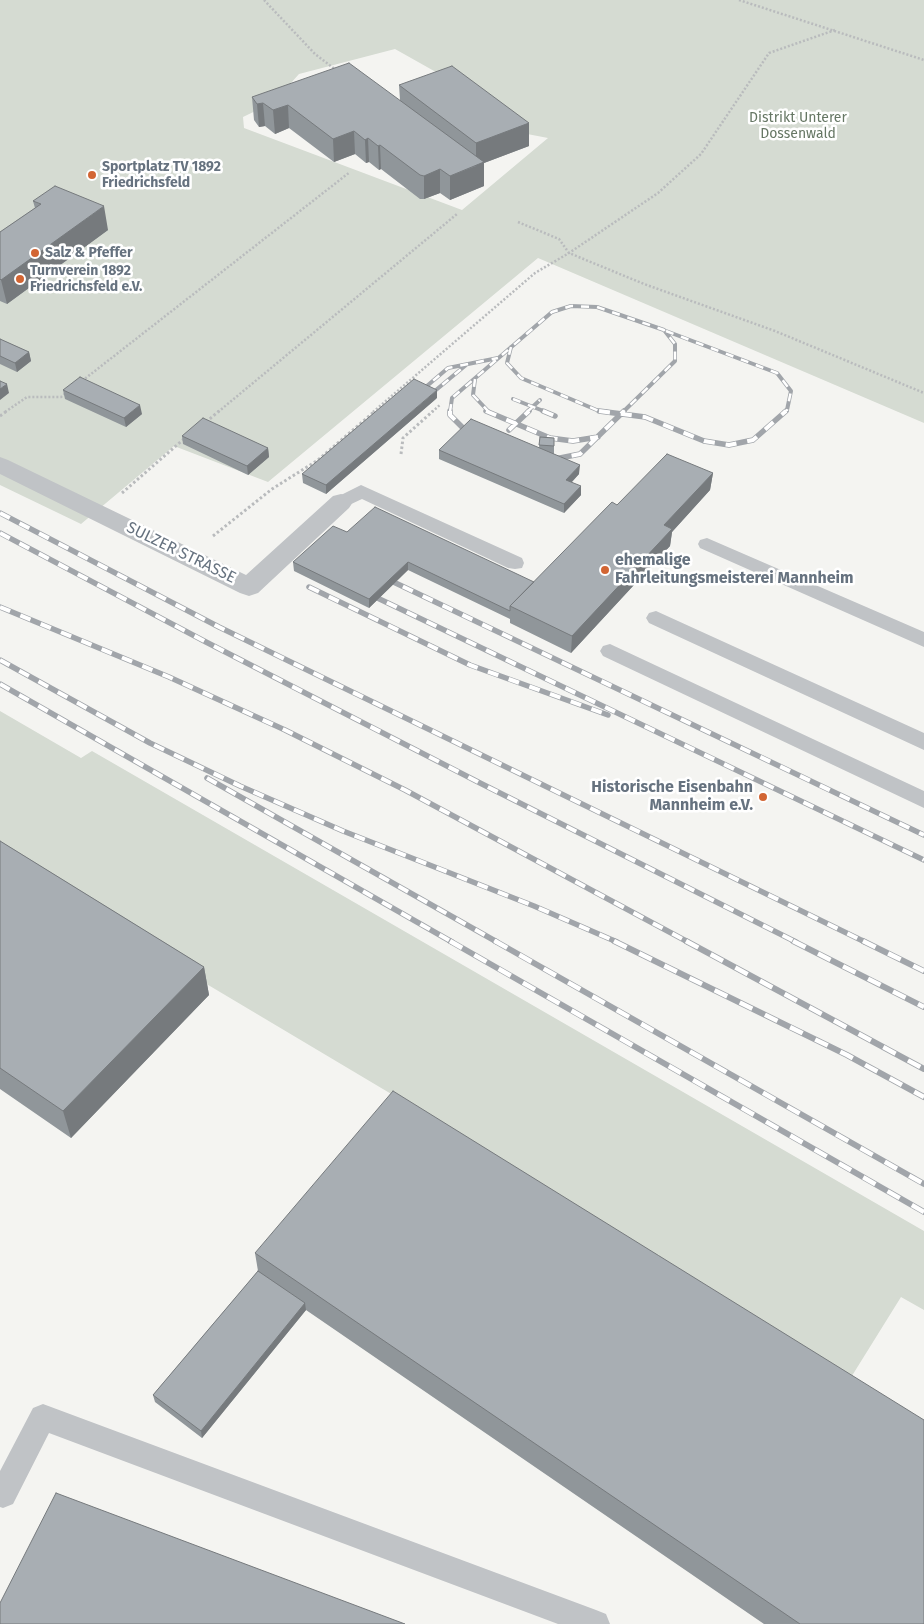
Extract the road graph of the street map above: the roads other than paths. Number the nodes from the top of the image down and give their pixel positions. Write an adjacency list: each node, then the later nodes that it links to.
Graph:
1 (0, 465): 2 (street, SULZER STRASSE)
2 (341, 502): 4 (lane)
3 (707, 544): 6 (lane)
4 (515, 563)
5 (656, 618): 8 (lane)
6 (924, 640)
7 (610, 651): 9 (lane)
8 (924, 742)
9 (924, 800)
10 (0, 1493): 11 (lane)
11 (596, 1624)

